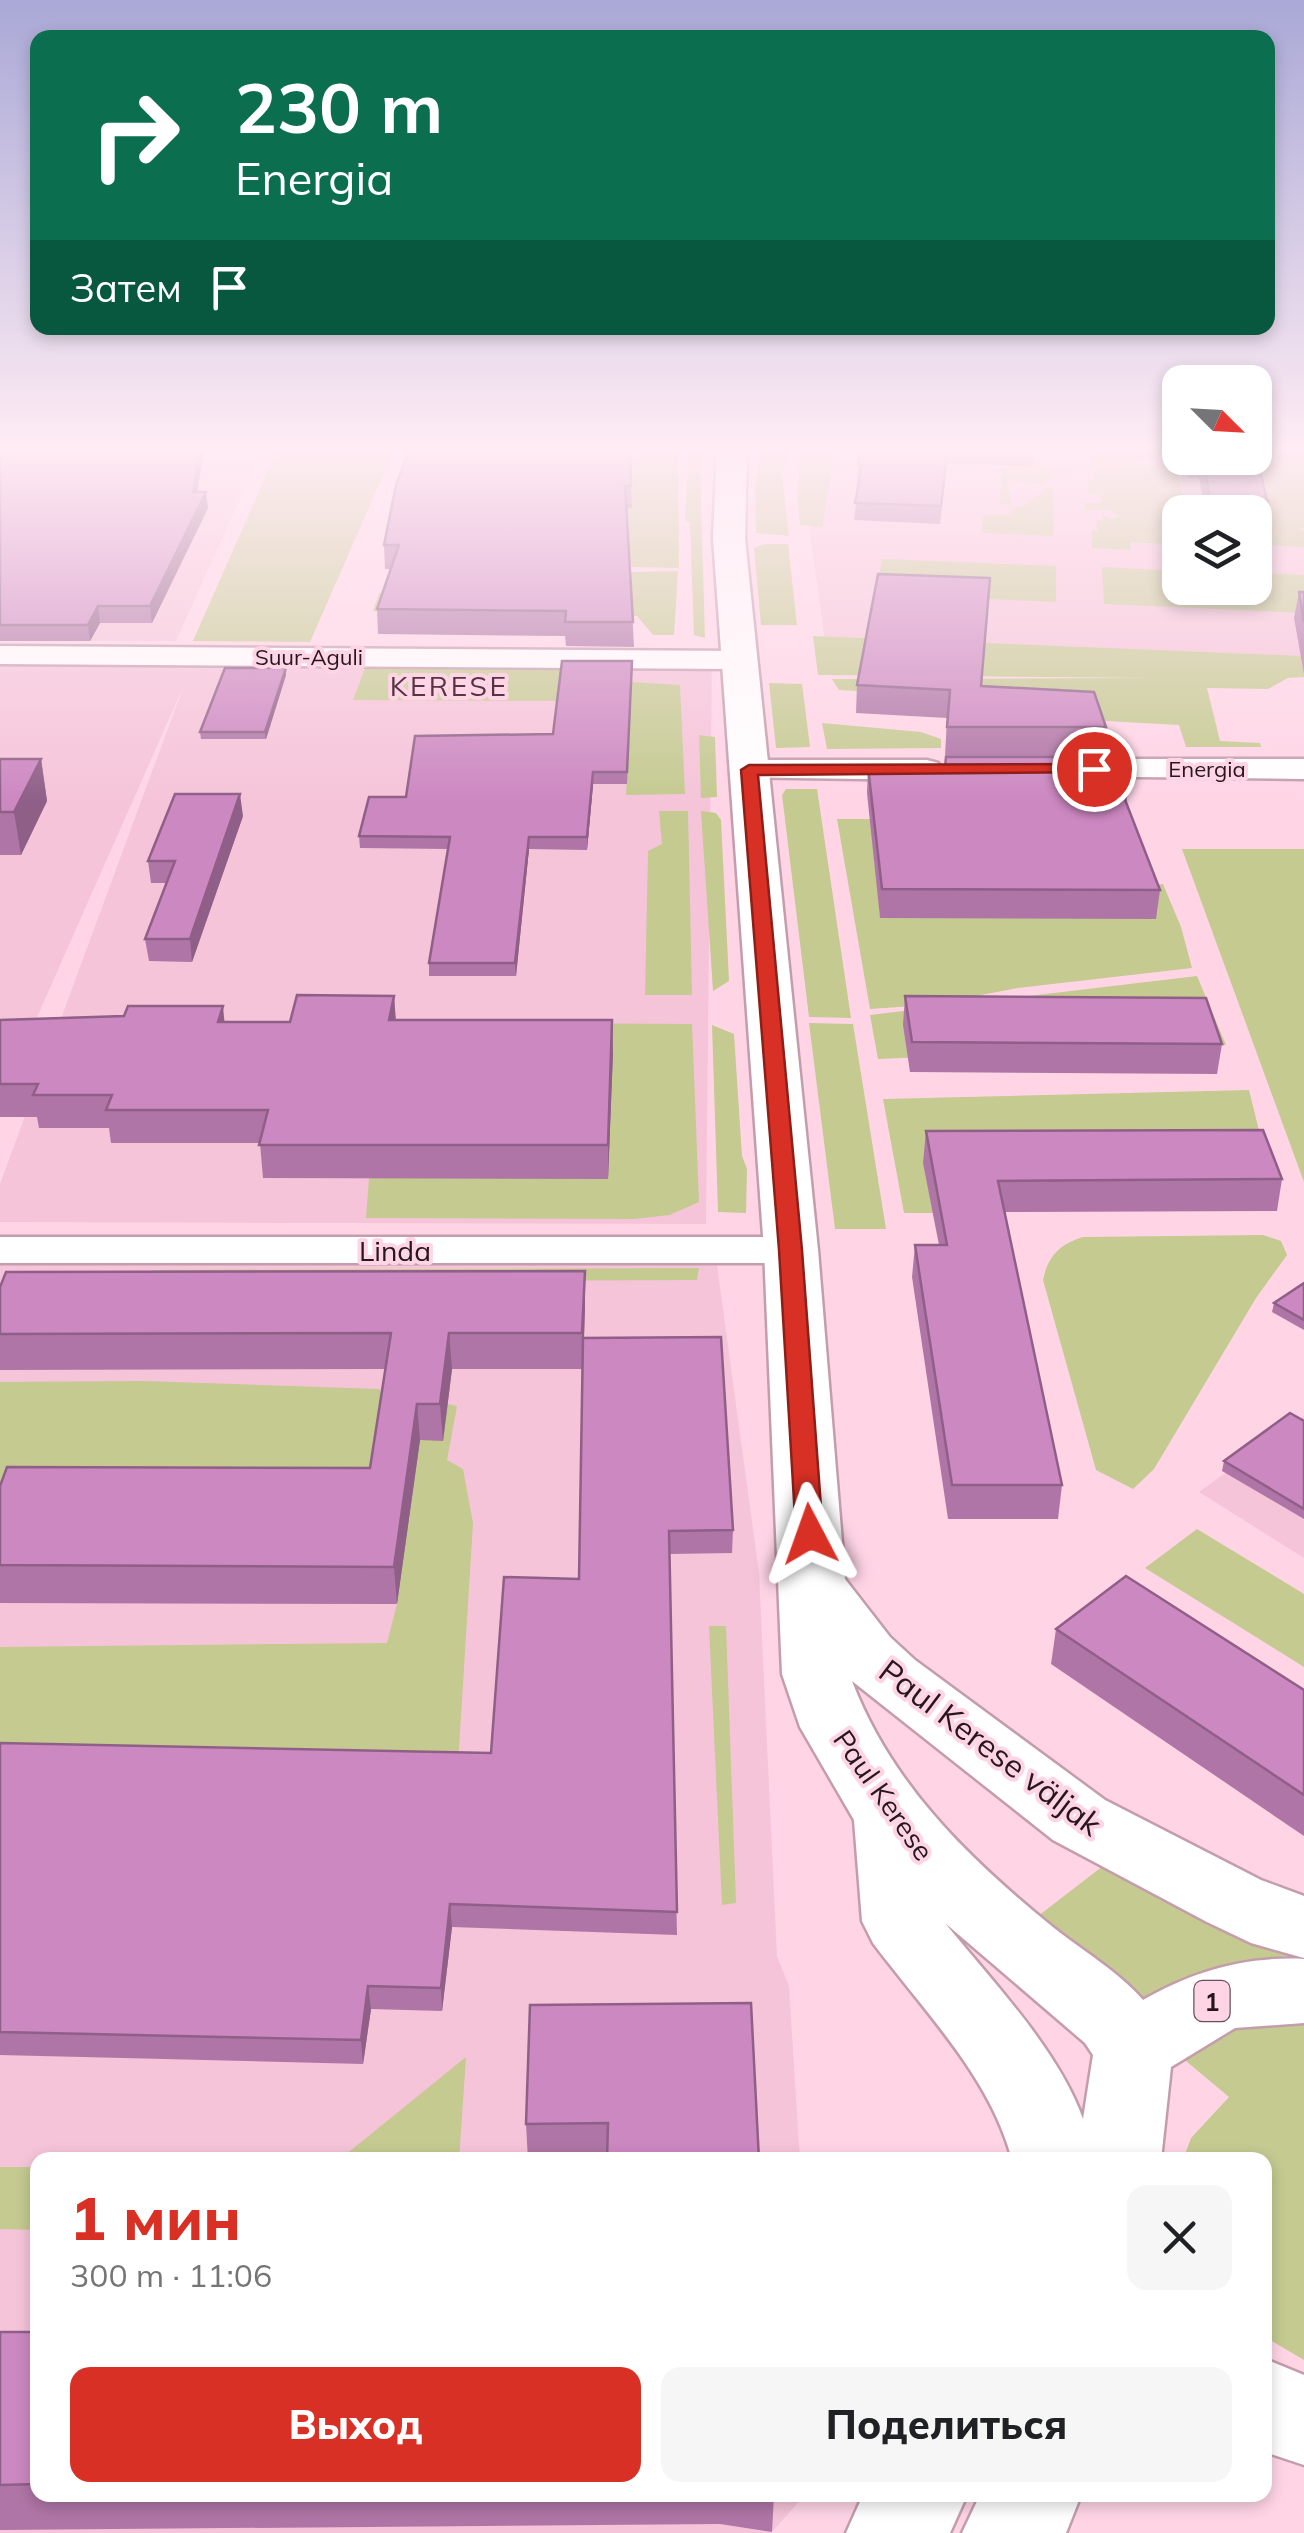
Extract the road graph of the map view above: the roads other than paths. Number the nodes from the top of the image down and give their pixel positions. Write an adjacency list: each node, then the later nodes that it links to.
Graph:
1 (731, 566): 3 (main road, Paul Kerese)
2 (0, 655): 3 (street, Suur-Aguli)
3 (738, 660): 5 (main road, Paul Kerese)
4 (1304, 768): 7 (street, Energia)
5 (749, 770): 6 (street); 9 (main road, Paul Kerese)
6 (958, 770)
7 (1036, 770)
8 (0, 1250): 9 (street, Linda)
9 (791, 1250): 10 (main road, Paul Kerese)
10 (814, 1584): 11 (main road, Paul Kerese); 12 (main road, Paul Kerese väljak)
11 (890, 1814): 14 (main road, Paul Kerese); 15 (main road)
12 (1304, 1927)
13 (1304, 1991): 14 (main road, 1)
14 (1133, 2051): 16 (main road)
15 (1052, 2152)
16 (1120, 2152)
17 (1272, 2407): 18 (main road)
18 (1304, 2420)
19 (915, 2502): 21 (main road)
20 (1032, 2502): 22 (main road)
21 (893, 2533)
22 (1010, 2533)

